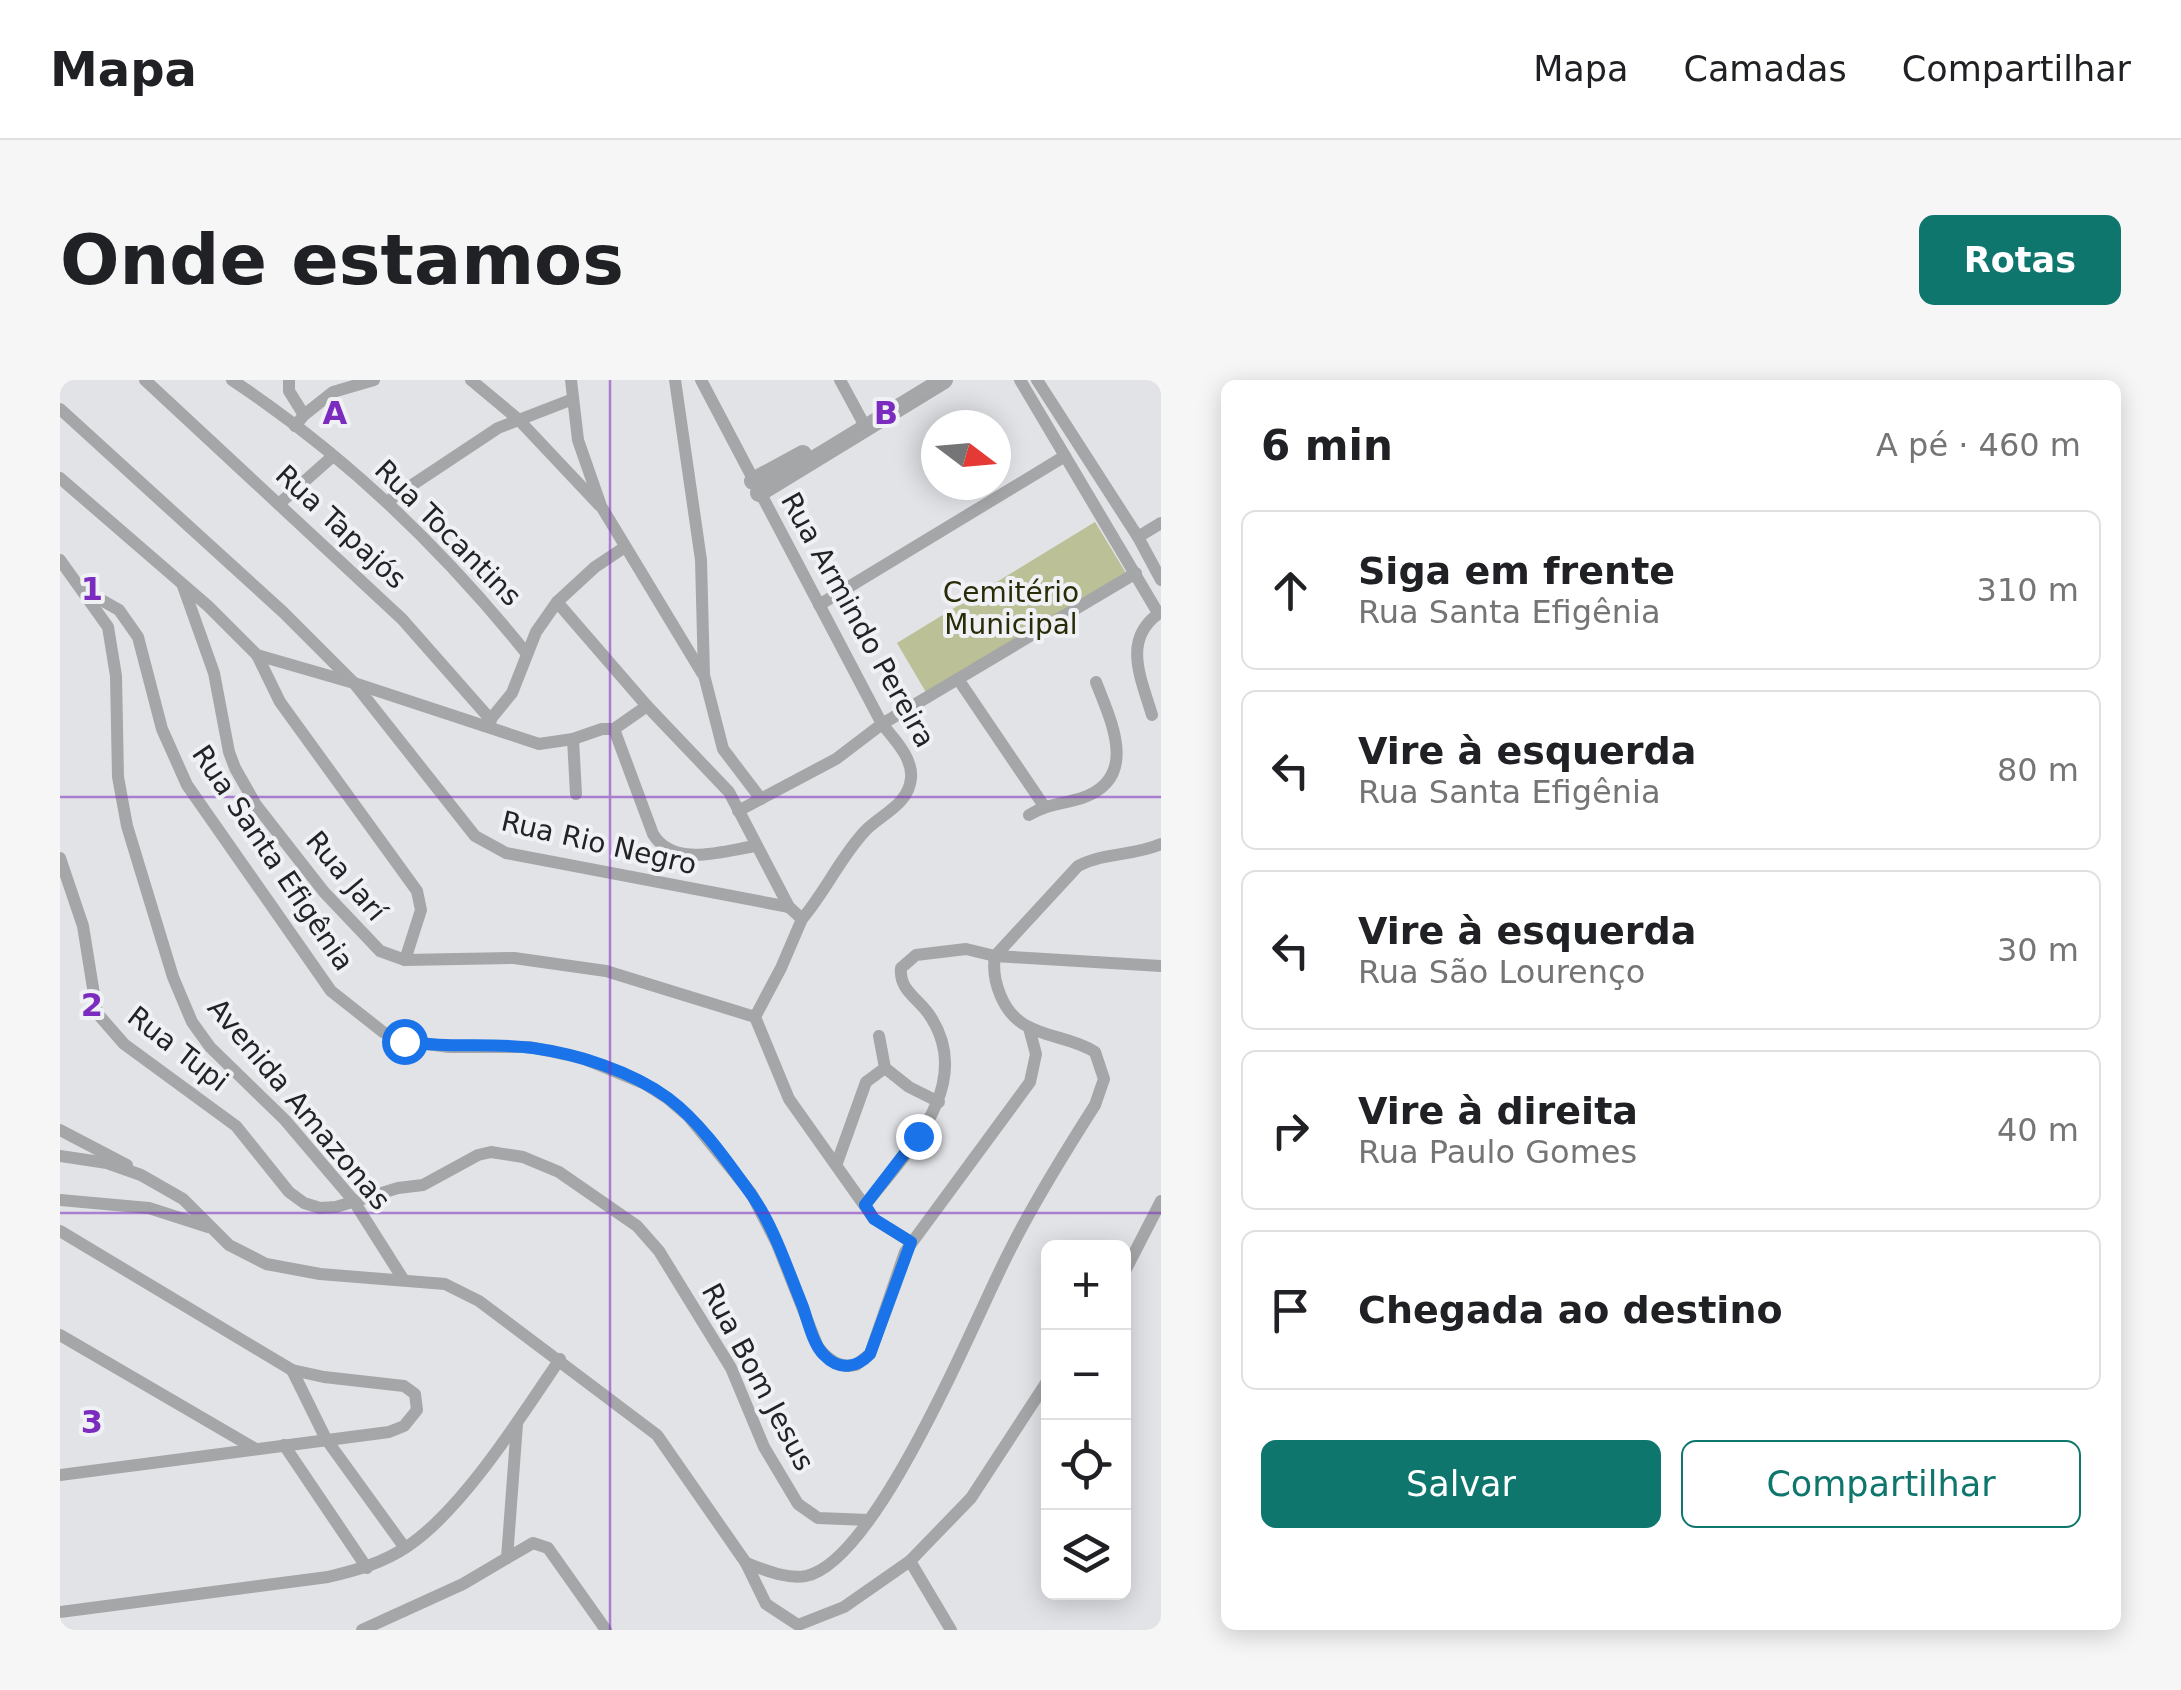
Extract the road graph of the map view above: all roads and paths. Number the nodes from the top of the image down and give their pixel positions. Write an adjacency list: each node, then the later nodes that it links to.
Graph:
1 (145, 380): 24 (street, Rua Tapajós)
2 (232, 380): 17 (street, Rua Tocantins)
3 (289, 380): 17 (street)
4 (374, 380): 17 (street)
5 (471, 380): 16 (street)
6 (571, 380): 14 (street)
7 (675, 380): 39 (street)
8 (702, 380): 22 (street, Rua Armindo Pereira)
9 (840, 380): 18 (street)
10 (934, 380): 18 (street)
11 (944, 380): 18 (street)
12 (1020, 380): 20 (street)
13 (1037, 380): 27 (street)
14 (572, 399): 16 (street); 25 (street)
15 (60, 409): 42 (street, Rua Rio Negro)
16 (518, 419): 23 (street); 25 (street)
17 (299, 421): 19 (street, Rua Tocantins)
18 (864, 424): 22 (street)
19 (333, 456): 23 (street, Rua Tocantins); 24 (street)
20 (1065, 456): 30 (street); 35 (street)
21 (60, 478): 32 (street)
22 (756, 487): 35 (street, Rua Armindo Pereira)
23 (388, 500): 37 (street, Rua Tocantins)
24 (280, 503): 45 (street, Rua Tapajós)
25 (600, 506): 28 (street)
26 (1161, 523): 27 (street)
27 (1138, 538): 31 (street)
28 (625, 547): 34 (street); 39 (street)
29 (60, 560): 33 (street, Avenida Amazonas)
30 (1136, 573): 36 (street); 40 (street)
31 (1161, 580)
32 (183, 586): 38 (street); 62 (street, Rua Jarí)
33 (82, 589): 74 (street, Avenida Amazonas); 79 (street, Rua Santa Efigênia)
34 (557, 602): 37 (street); 43 (street)
35 (819, 605): 46 (street, Rua Armindo Pereira)
36 (1159, 613): 44 (street)
37 (527, 654): 45 (street)
38 (258, 655): 42 (street); 62 (street)
39 (704, 675): 49 (street)
40 (958, 679): 46 (street); 53 (street)
41 (1096, 682): 53 (street)
42 (354, 683): 45 (street); 59 (street, Rua Rio Negro)
43 (648, 706): 47 (street); 50 (street)
44 (1152, 715)
45 (488, 723): 48 (street)
46 (882, 724): 52 (street); 60 (street, Rua Armindo Pereira)
47 (614, 729): 48 (street); 57 (street)
48 (573, 740): 51 (street)
49 (723, 750): 50 (street); 52 (street)
50 (697, 756): 54 (street)
51 (576, 794)
52 (761, 799): 54 (street)
53 (1044, 806): 55 (street)
54 (738, 811): 57 (street)
55 (1029, 815)
56 (1161, 844): 61 (street)
57 (755, 846): 59 (street)
58 (60, 858): 74 (street, Rua Tupi)
59 (789, 907): 60 (street)
60 (802, 919): 64 (street, Rua Armindo Pereira)
61 (995, 956): 63 (street); 65 (street); 68 (street)
62 (406, 960): 64 (street)
63 (1161, 966)
64 (755, 1017): 71 (street)
65 (1029, 1028): 79 (street, Rua Santa Efigênia); 91 (street)
66 (879, 1036): 67 (street)
67 (885, 1068): 68 (street); 71 (street)
68 (939, 1102): 76 (street)
69 (60, 1130): 72 (street)
70 (60, 1156): 72 (street)
71 (837, 1163): 76 (street)
72 (141, 1175): 77 (street)
73 (60, 1200): 77 (street)
74 (353, 1200): 81 (street, Avenida Amazonas); 91 (street, Rua Bom Jesus)
75 (1161, 1201): 80 (street)
76 (865, 1205): 79 (street)
77 (215, 1229): 81 (street)
78 (60, 1231): 84 (street)
79 (911, 1242)
80 (1131, 1260)
81 (402, 1279): 83 (street)
82 (60, 1334): 89 (street)
83 (560, 1359): 86 (street); 95 (street)
84 (292, 1370): 87 (street); 87 (street)
85 (1041, 1391): 94 (street)
86 (518, 1422): 92 (street); 93 (street)
87 (326, 1439): 88 (street); 92 (street)
88 (284, 1445): 89 (street); 96 (street)
89 (254, 1448): 90 (street)
90 (64, 1471)
91 (868, 1520): 95 (street)
92 (405, 1548): 96 (street)
93 (507, 1558): 99 (street); 100 (street)
94 (910, 1561): 98 (street); 101 (street)
95 (746, 1563): 98 (street)
96 (366, 1568): 97 (street)
97 (60, 1612)
98 (798, 1627)
99 (362, 1630)
100 (606, 1630)
101 (951, 1630)

